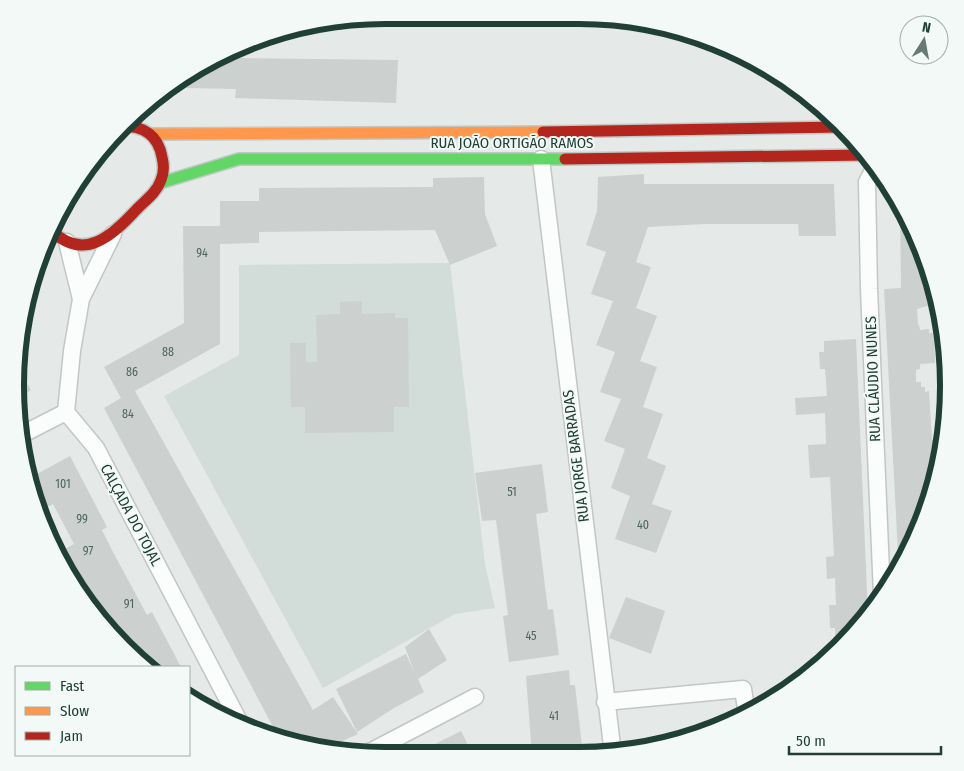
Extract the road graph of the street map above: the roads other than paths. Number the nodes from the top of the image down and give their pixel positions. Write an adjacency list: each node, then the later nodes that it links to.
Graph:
1 (137, 124): 3 (street)
2 (831, 127): 3 (street, RUA JOÃO ORTIGÃO RAMOS)
3 (152, 134): 7 (street)
4 (857, 155): 5 (street, RUA JOÃO ORTIGÃO RAMOS)
5 (541, 159): 7 (street, RUA JOÃO ORTIGÃO RAMOS); 16 (street, RUA JORGE BARRADAS)
6 (871, 174): 14 (street, RUA CLÁUDIO NUNES)
7 (160, 183): 8 (street)
8 (113, 234): 10 (street); 11 (street)
9 (56, 236): 10 (street)
10 (68, 242): 11 (street)
11 (81, 298): 12 (street)
12 (66, 412): 13 (street); 18 (street, CALÇADA DO TOJAL)
13 (27, 432)
14 (881, 582)
15 (474, 697): 20 (street)
16 (605, 702): 17 (street); 19 (street, RUA JORGE BARRADAS)
17 (746, 706)
18 (236, 715)
19 (612, 745)
20 (380, 747)

